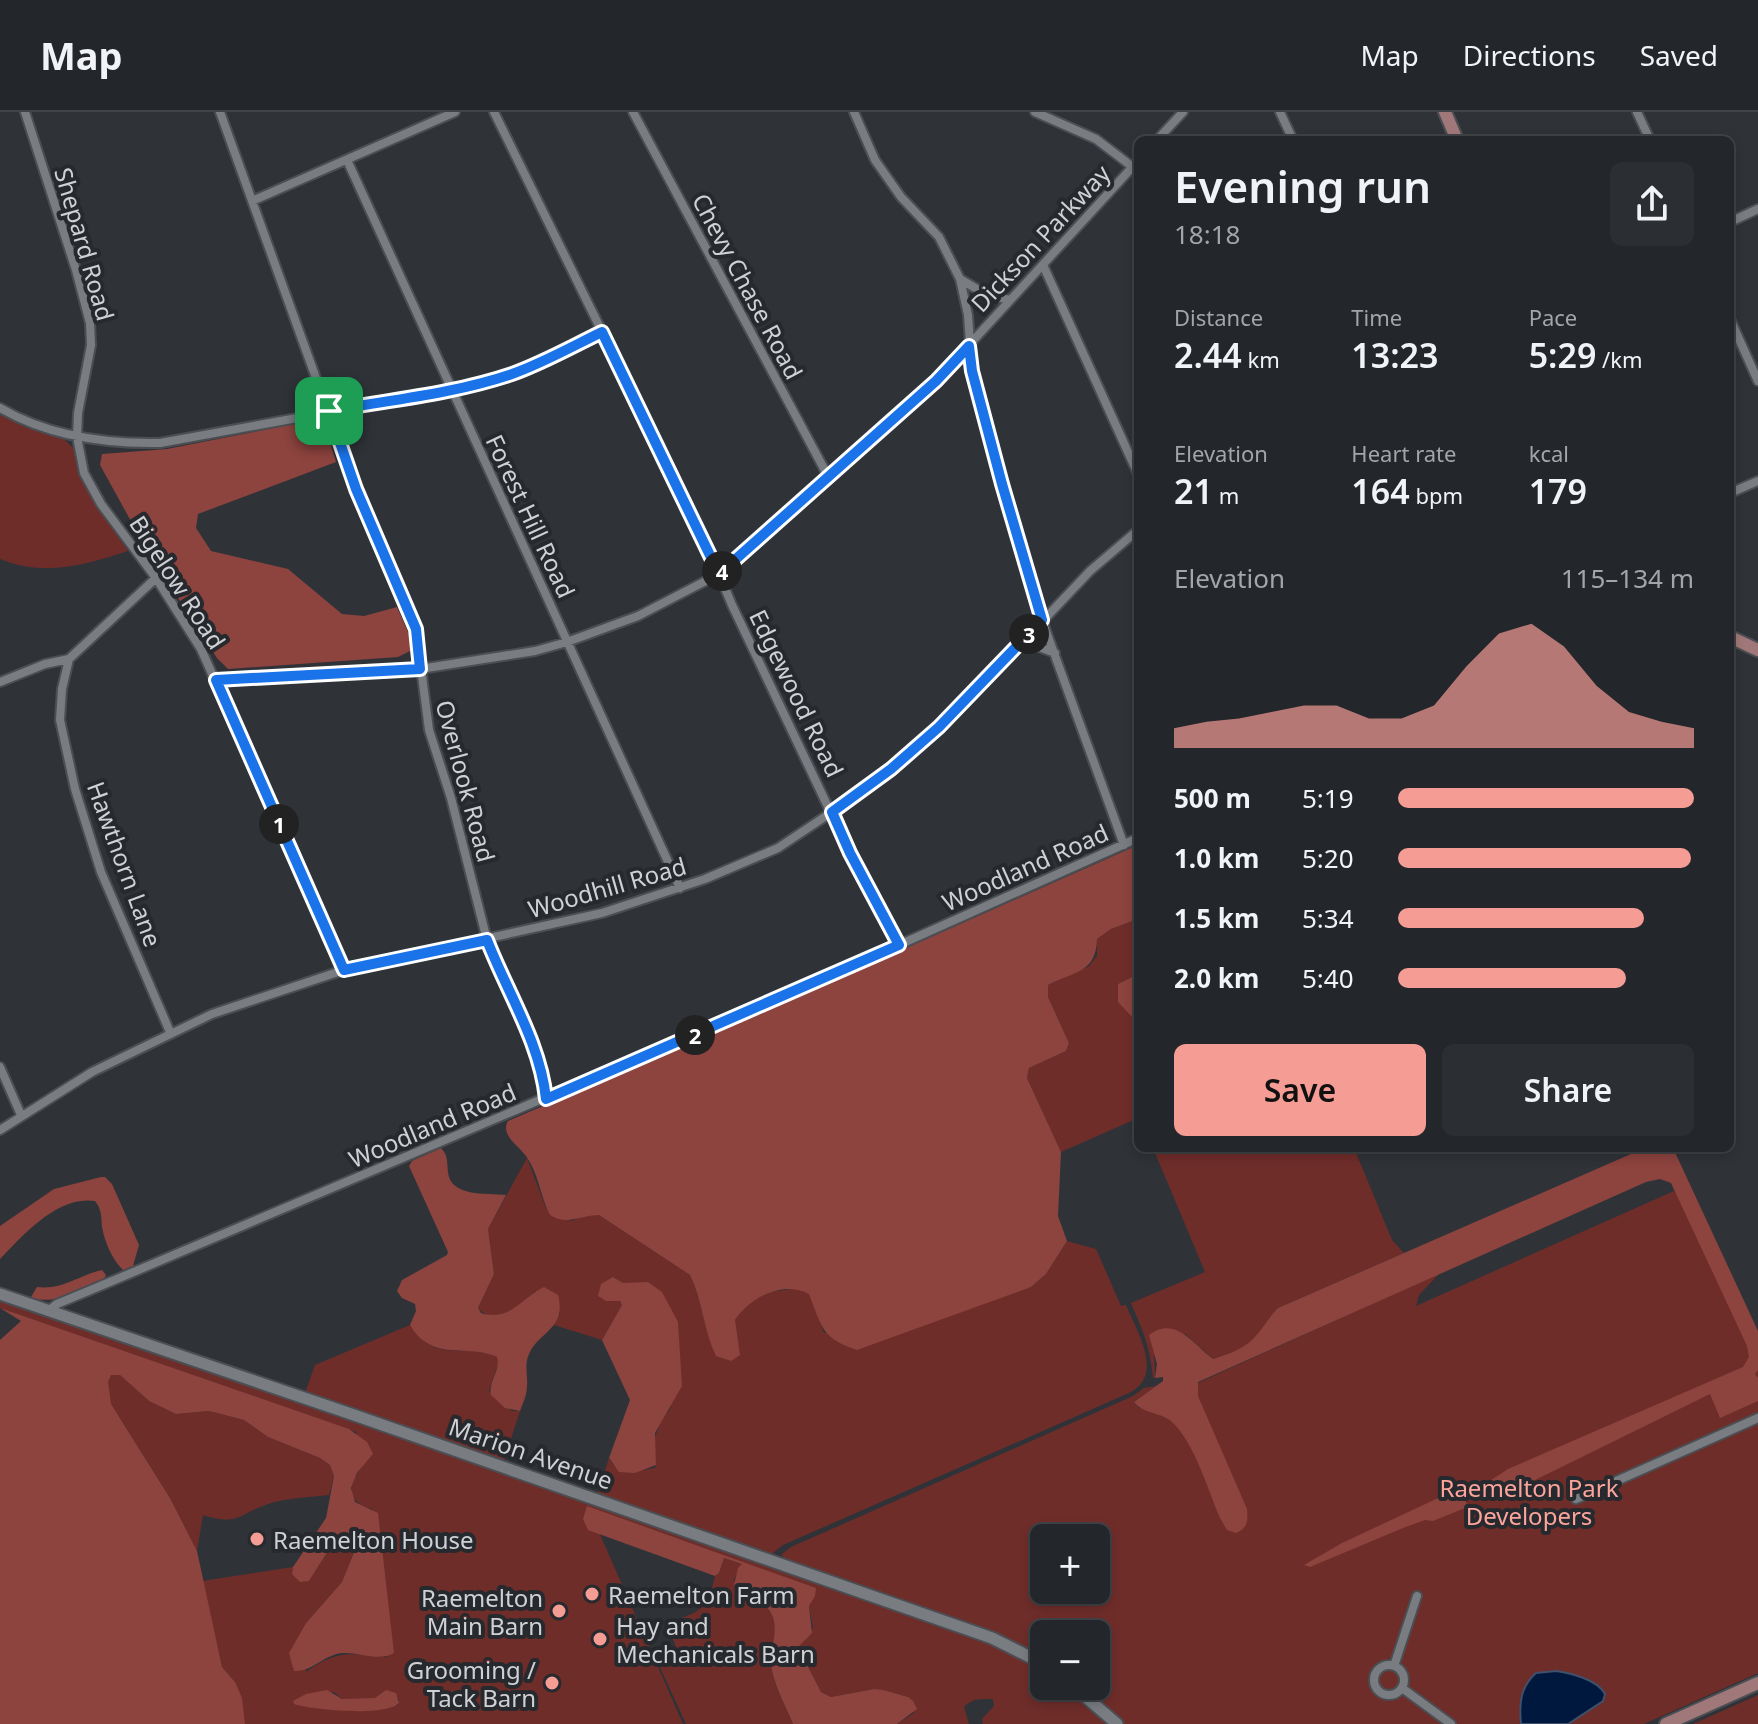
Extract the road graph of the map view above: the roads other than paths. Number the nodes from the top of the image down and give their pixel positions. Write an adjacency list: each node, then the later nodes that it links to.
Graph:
1 (25, 112): 32 (street, Shepard Road)
2 (220, 112): 19 (street, Overlook Road)
3 (455, 112): 16 (street)
4 (494, 112): 26 (street, Edgewood Road)
5 (633, 112): 34 (street, Chevy Chase Road)
6 (854, 112): 23 (street)
7 (1035, 112): 17 (street)
8 (1183, 112): 12 (street)
9 (1280, 112): 13 (street)
10 (1445, 112): 14 (main road)
11 (1637, 112): 15 (street)
12 (1161, 136)
13 (1291, 136)
14 (1455, 136)
15 (1648, 136)
16 (347, 160): 19 (street); 29 (street, Forest Hill Road)
17 (1134, 164)
18 (1134, 169): 22 (street, Dickson Parkway)
19 (252, 201): 31 (street, Overlook Road)
20 (1758, 209): 21 (street)
21 (1734, 220)
22 (1043, 265): 24 (street, Dickson Parkway); 33 (street)
23 (960, 279): 24 (street); 27 (street)
24 (1010, 300): 27 (street, Dickson Parkway)
25 (1734, 328): 28 (street)
26 (602, 332): 29 (street); 38 (street, Edgewood Road)
27 (969, 346): 34 (street, Dickson Parkway); 40 (street)
28 (1758, 381)
29 (450, 390): 31 (street); 42 (street, Forest Hill Road)
30 (0, 408): 32 (street)
31 (329, 411): 32 (street); 47 (street, Overlook Road)
32 (77, 437): 39 (street, Bigelow Road)
33 (1134, 465)
34 (829, 478): 38 (street, Dickson Parkway)
35 (1758, 481): 36 (street)
36 (1734, 491)
37 (1134, 533): 40 (street, Woodhill Road)
38 (719, 574): 42 (street, Dickson Parkway); 50 (street, Edgewood Road)
39 (156, 578): 46 (street); 48 (street, Bigelow Road)
40 (1042, 620): 43 (street, Woodhill Road); 45 (street)
41 (1734, 639): 44 (main road)
42 (567, 642): 47 (street, Dickson Parkway); 53 (street, Forest Hill Road)
43 (1019, 645): 45 (street); 50 (street, Woodhill Road)
44 (1758, 650)
45 (1055, 653): 52 (street)
46 (69, 659): 49 (street); 57 (street, Hawthorn Lane)
47 (420, 669): 48 (street, Dickson Parkway); 54 (street, Overlook Road)
48 (216, 680): 56 (street, Bigelow Road)
49 (0, 682)
50 (832, 812): 53 (street, Woodhill Road); 55 (street, Edgewood Road)
51 (1134, 840): 52 (street, Woodland Road)
52 (1124, 845): 55 (street, Woodland Road)
53 (680, 888): 54 (street, Woodhill Road)
54 (487, 940): 56 (street, Woodhill Road); 59 (street, Overlook Road)
55 (899, 945): 59 (street, Woodland Road)
56 (344, 970): 57 (street, Woodhill Road)
57 (170, 1032): 60 (street, Woodhill Road)
58 (0, 1067): 60 (street)
59 (546, 1099): 63 (street, Woodland Road)
60 (21, 1115): 61 (street, Woodhill Road)
61 (0, 1130)
62 (0, 1294): 63 (street, Marion Avenue)
63 (48, 1312): 67 (street, Marion Avenue)
64 (1758, 1418): 65 (street)
65 (1576, 1499)
66 (1417, 1596): 68 (street)
67 (1030, 1656)
68 (1394, 1666): 70 (street); 70 (street)
69 (1758, 1683): 74 (main road)
70 (1402, 1688): 73 (street)
71 (1089, 1700): 72 (street)
72 (1117, 1724)
73 (1451, 1724)
74 (1666, 1724)

